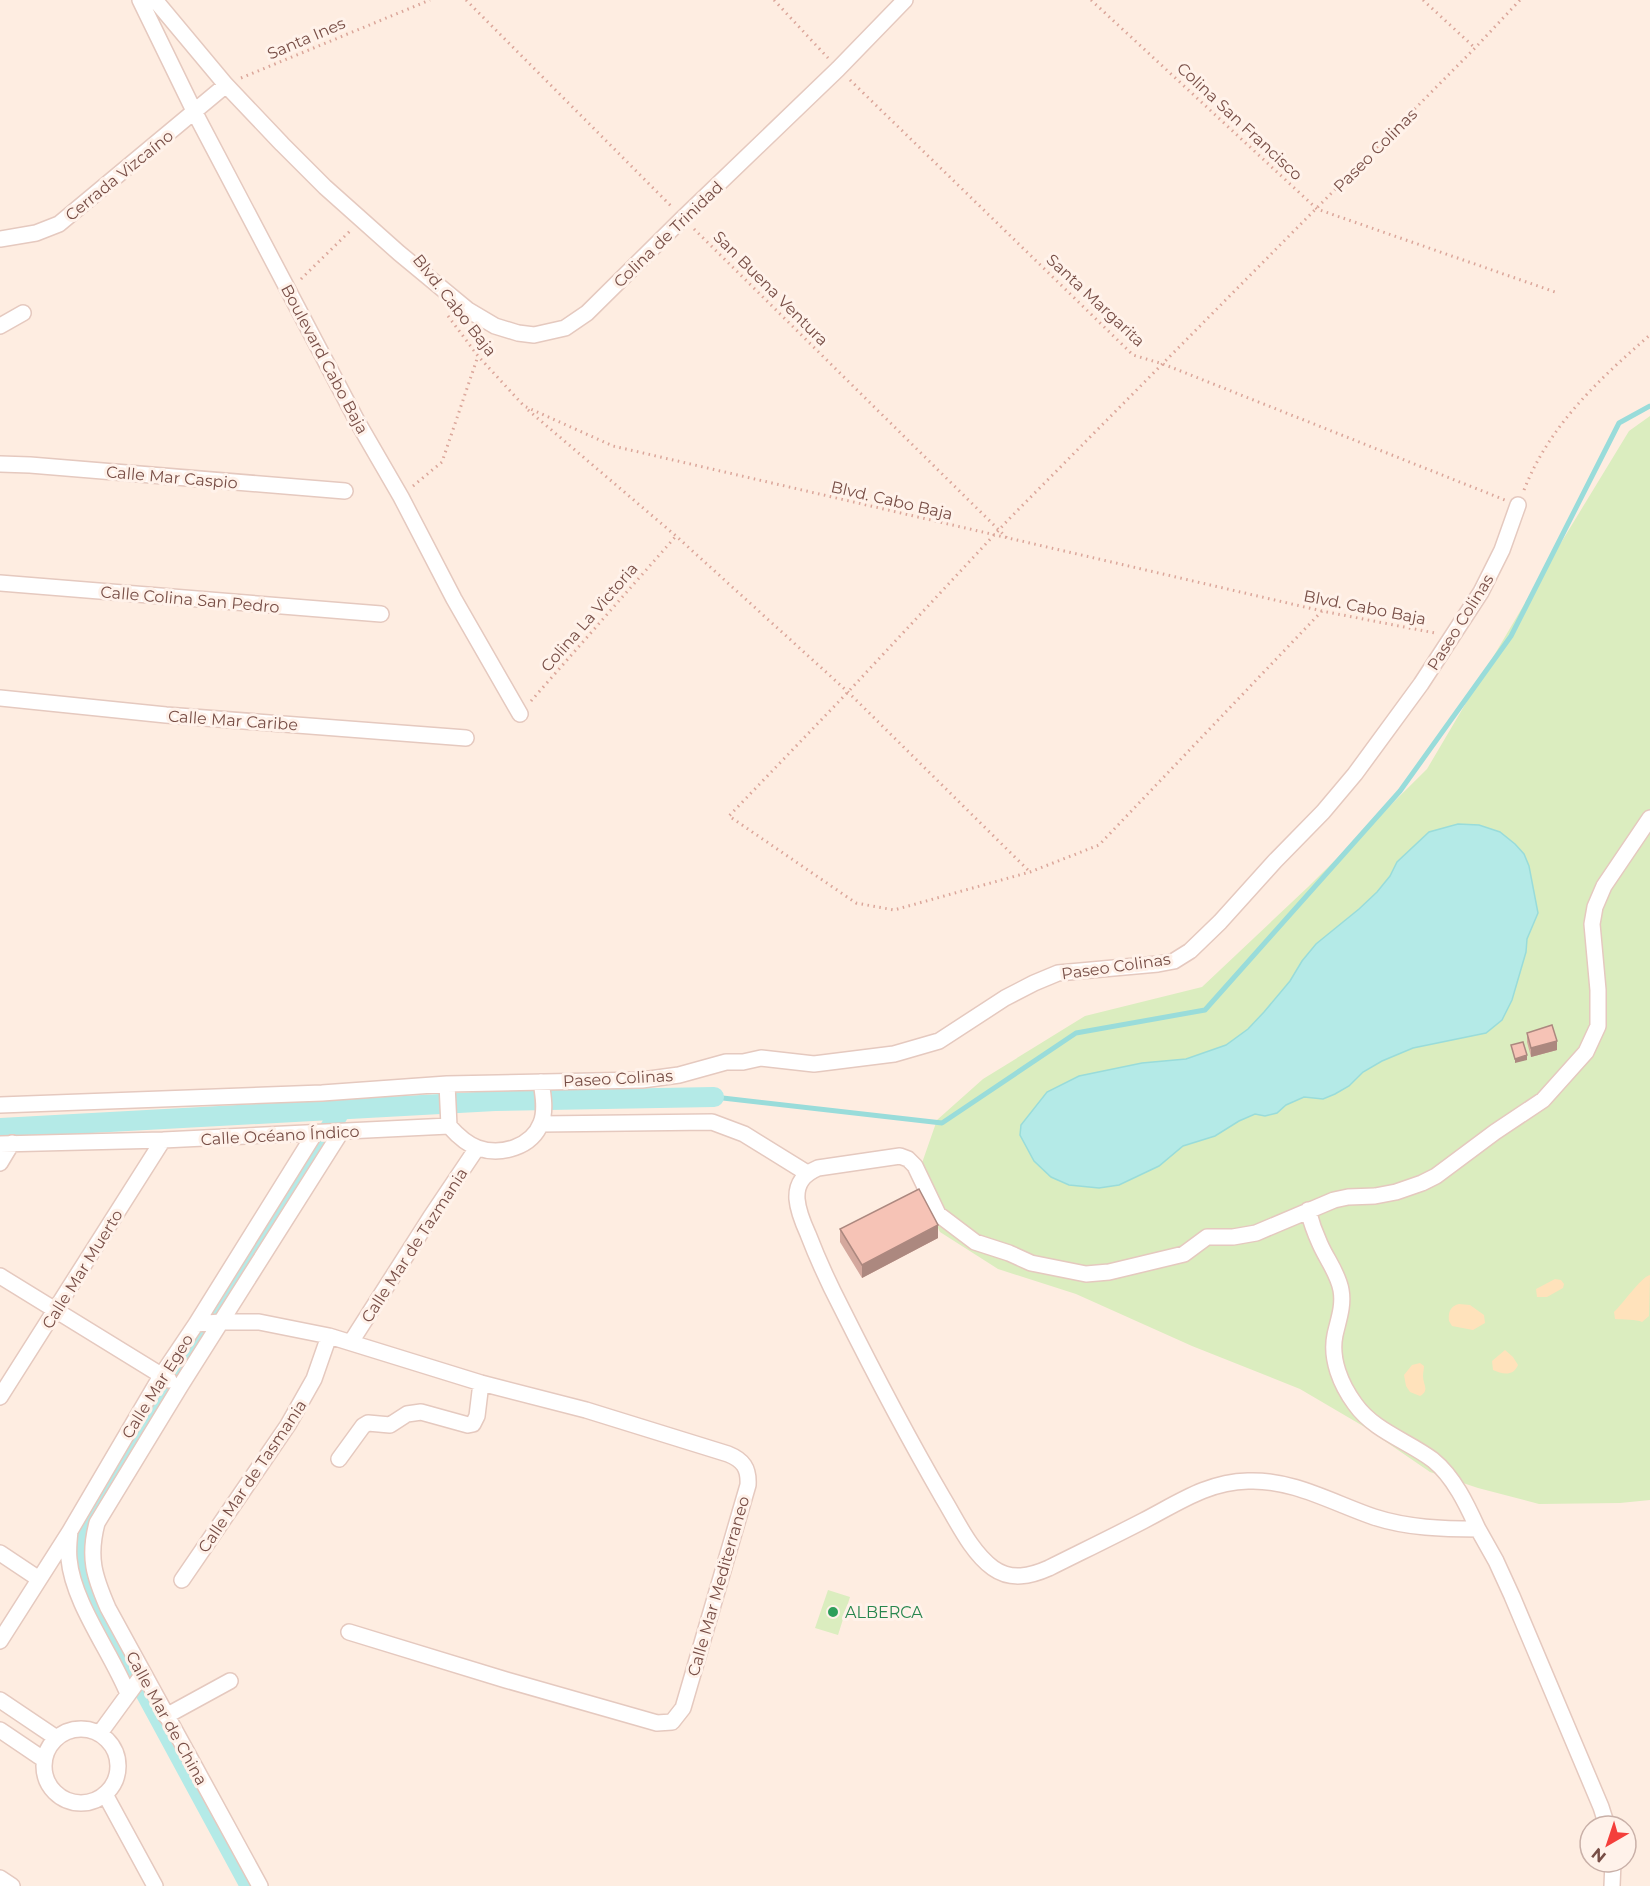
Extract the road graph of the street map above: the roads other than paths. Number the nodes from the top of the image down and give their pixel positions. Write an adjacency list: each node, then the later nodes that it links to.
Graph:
1 (140, 0): 5 (street, Boulevard Cabo Baja)
2 (155, 0): 4 (street)
3 (905, 0): 4 (street, Colina de Trinidad)
4 (226, 85): 5 (street, Cerrada Vizcaíno)
5 (195, 112): 6 (street, Cerrada Vizcaíno); 15 (street, Boulevard Cabo Baja)
6 (0, 239)
7 (23, 313): 8 (street)
8 (0, 326)
9 (0, 464): 10 (street, Calle Mar Caspio)
10 (345, 491)
11 (1518, 505): 18 (street, Paseo Colinas)
12 (0, 583): 13 (street, Calle Colina San Pedro)
13 (381, 614)
14 (0, 698): 16 (street, Calle Mar Caribe)
15 (520, 714)
16 (466, 738)
17 (1650, 818): 29 (street)
18 (542, 1087): 20 (street, Calle Océano Índico); 21 (street)
19 (0, 1105): 20 (street, Calle Océano Índico)
20 (448, 1105): 22 (street, Calle Océano Índico); 26 (street)
21 (542, 1117): 26 (street); 28 (street)
22 (341, 1132): 23 (street, Calle Océano Índico); 32 (street, Calle Mar Egeo)
23 (316, 1133): 24 (street, Calle Océano Índico); 33 (street, Calle Mar Egeo)
24 (163, 1140): 25 (street, Calle Océano Índico); 31 (street, Calle Mar Muerto)
25 (6, 1144): 27 (street)
26 (477, 1148): 35 (street, Calle Mar de Tazmania)
27 (0, 1163)
28 (807, 1173): 29 (street); 41 (street)
29 (1308, 1210): 41 (street)
30 (0, 1276): 31 (street)
31 (56, 1311): 36 (street); 39 (street, Calle Mar Muerto)
32 (221, 1322): 33 (street, Calle Mar Mediterraneo); 34 (street, Calle Mar Mediterraneo); 38 (street, Calle Mar Egeo)
33 (197, 1324): 36 (street, Calle Mar Egeo)
34 (329, 1336): 35 (street, Calle Mar Mediterraneo); 46 (street, Calle Mar de Tasmania)
35 (351, 1342): 37 (street, Calle Mar Mediterraneo)
36 (162, 1376): 38 (street); 42 (street, Calle Mar Egeo)
37 (481, 1383): 40 (street); 47 (street, Calle Mar Mediterraneo)
38 (180, 1385): 43 (street, Calle Mar Egeo)
39 (0, 1397)
40 (339, 1459)
41 (1478, 1529): 59 (street)
42 (70, 1531): 45 (street, Calle Mar Egeo); 51 (street, Calle Mar de China)
43 (91, 1544): 49 (street, Calle Mar de China)
44 (0, 1553): 45 (street)
45 (39, 1580): 48 (street, Calle Mar Egeo)
46 (182, 1580)
47 (349, 1632)
48 (0, 1641)
49 (142, 1675): 51 (street); 53 (street, Calle Mar de China)
50 (230, 1681): 53 (street)
51 (128, 1693): 55 (street)
52 (0, 1700): 56 (street)
53 (166, 1716): 63 (street, Calle Mar de China)
54 (0, 1730): 57 (street)
55 (100, 1733): 56 (street); 58 (street)
56 (55, 1737): 57 (street)
57 (43, 1758): 58 (street)
58 (106, 1796): 62 (street)
59 (1603, 1814)
60 (0, 1878): 61 (street)
61 (12, 1886)
62 (155, 1886)
63 (260, 1886)

